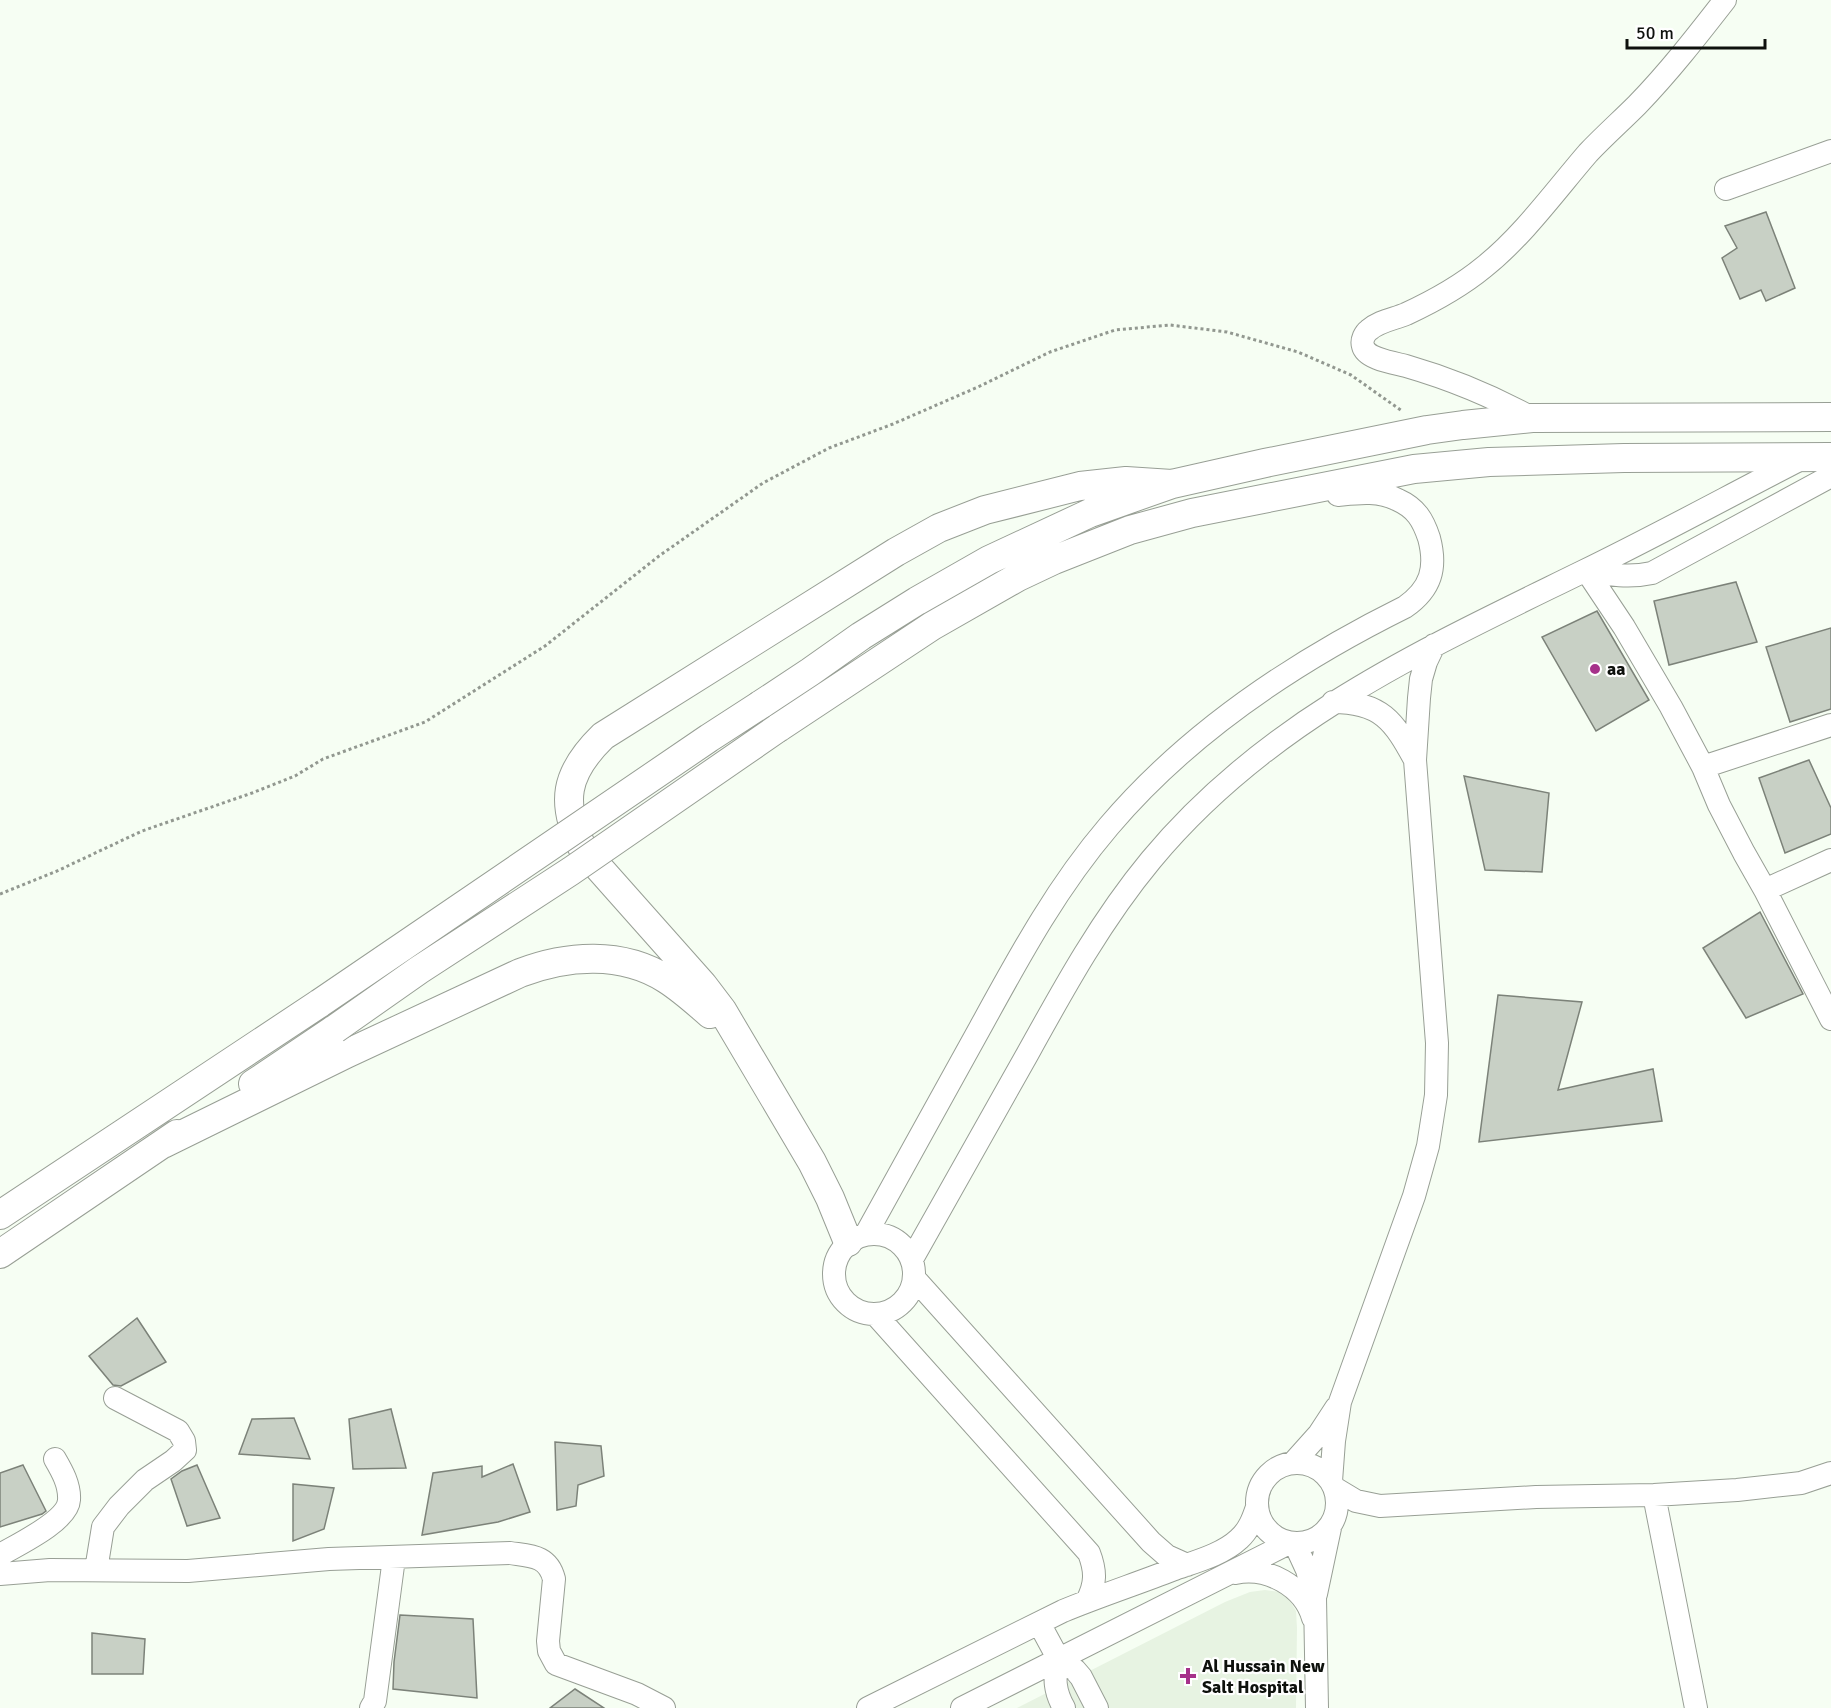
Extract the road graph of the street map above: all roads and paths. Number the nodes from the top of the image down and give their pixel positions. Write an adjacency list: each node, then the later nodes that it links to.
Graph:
1 (1725, 0): 6 (street)
2 (1831, 151): 3 (street)
3 (1726, 189)
4 (1622, 417): 5 (main road); 6 (main road); 9 (main road)
5 (1831, 417)
6 (1532, 418): 7 (main road)
7 (1427, 430): 11 (main road); 21 (path)
8 (1818, 457): 9 (main road); 13 (street)
9 (1624, 458): 12 (main road)
10 (1831, 476): 13 (street)
11 (1172, 484): 23 (main road); 25 (main road, bridge)
12 (1291, 492): 24 (main road, bridge); 26 (street)
13 (1586, 570): 14 (street); 18 (street)
14 (1434, 645): 15 (street); 17 (street)
15 (1333, 702): 17 (street); 28 (street)
16 (1831, 725): 18 (street)
17 (1415, 760): 31 (street)
18 (1703, 767): 20 (street)
19 (1831, 860): 20 (street)
20 (1765, 890): 22 (street)
21 (0, 894)
22 (1831, 1019)
23 (739, 1037): 24 (main road); 26 (main road)
24 (163, 1144): 27 (main road)
25 (0, 1215)
26 (857, 1238): 28 (street); 29 (street)
27 (0, 1254)
28 (914, 1269): 29 (street); 43 (street)
29 (876, 1315): 48 (street)
30 (115, 1398): 44 (street)
31 (1340, 1402): 33 (street); 35 (street)
32 (55, 1459): 41 (street)
33 (1293, 1463): 35 (street); 37 (street)
34 (1831, 1473): 36 (street)
35 (1333, 1485): 38 (street); 39 (street)
36 (1654, 1496): 38 (street); 59 (street)
37 (1257, 1506): 40 (street); 43 (street)
38 (1380, 1506): 39 (street)
39 (1330, 1527): 40 (street); 47 (street)
40 (1292, 1544): 46 (street); 47 (street)
41 (0, 1555)
42 (394, 1558): 44 (street); 52 (street); 53 (street)
43 (1187, 1565): 48 (street)
44 (96, 1570): 45 (street)
45 (0, 1574)
46 (1225, 1575): 50 (street); 51 (street)
47 (1315, 1598): 50 (street)
48 (1088, 1601): 49 (street)
49 (1039, 1623): 51 (street); 54 (street)
50 (1317, 1630): 58 (street)
51 (1059, 1660): 55 (street); 56 (street); 57 (street)
52 (371, 1708)
53 (664, 1708)
54 (867, 1708)
55 (962, 1708)
56 (1064, 1708)
57 (1097, 1708)
58 (1317, 1708)
59 (1696, 1708)

